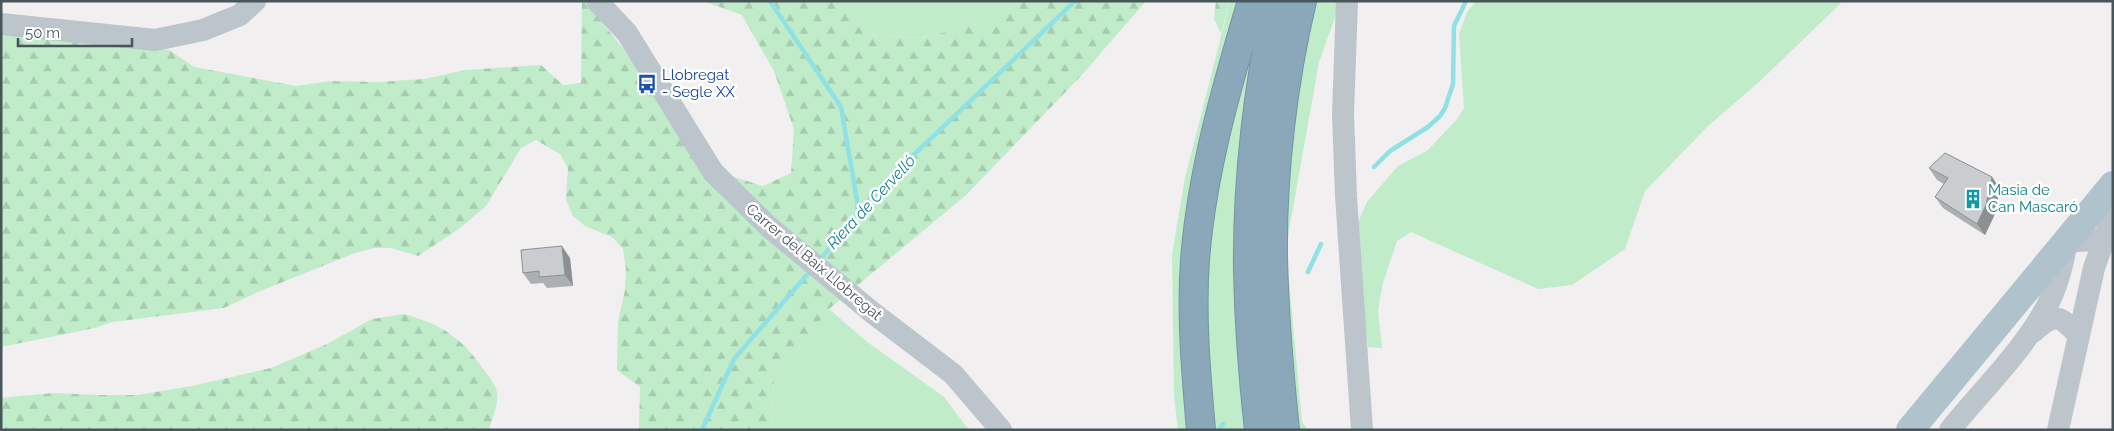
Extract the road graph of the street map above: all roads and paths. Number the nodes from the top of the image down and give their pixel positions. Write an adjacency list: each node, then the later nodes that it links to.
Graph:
1 (255, 1): 7 (street)
2 (597, 1): 15 (street, Carrer del Baix Llobregat)
3 (1252, 1): 16 (highway)
4 (1276, 1): 17 (highway)
5 (1302, 1): 18 (highway)
6 (1347, 1): 14 (street)
7 (1, 24)
8 (2113, 185): 11 (main road)
9 (2113, 214): 10 (street)
10 (2110, 236): 11 (street); 12 (street)
11 (2067, 242): 13 (street); 19 (main road)
12 (2079, 336): 13 (street); 21 (street)
13 (2026, 338): 20 (street)
14 (1361, 428)
15 (1001, 430)
16 (1202, 430)
17 (1259, 430)
18 (1284, 430)
19 (1910, 430)
20 (1950, 430)
21 (2058, 430)

